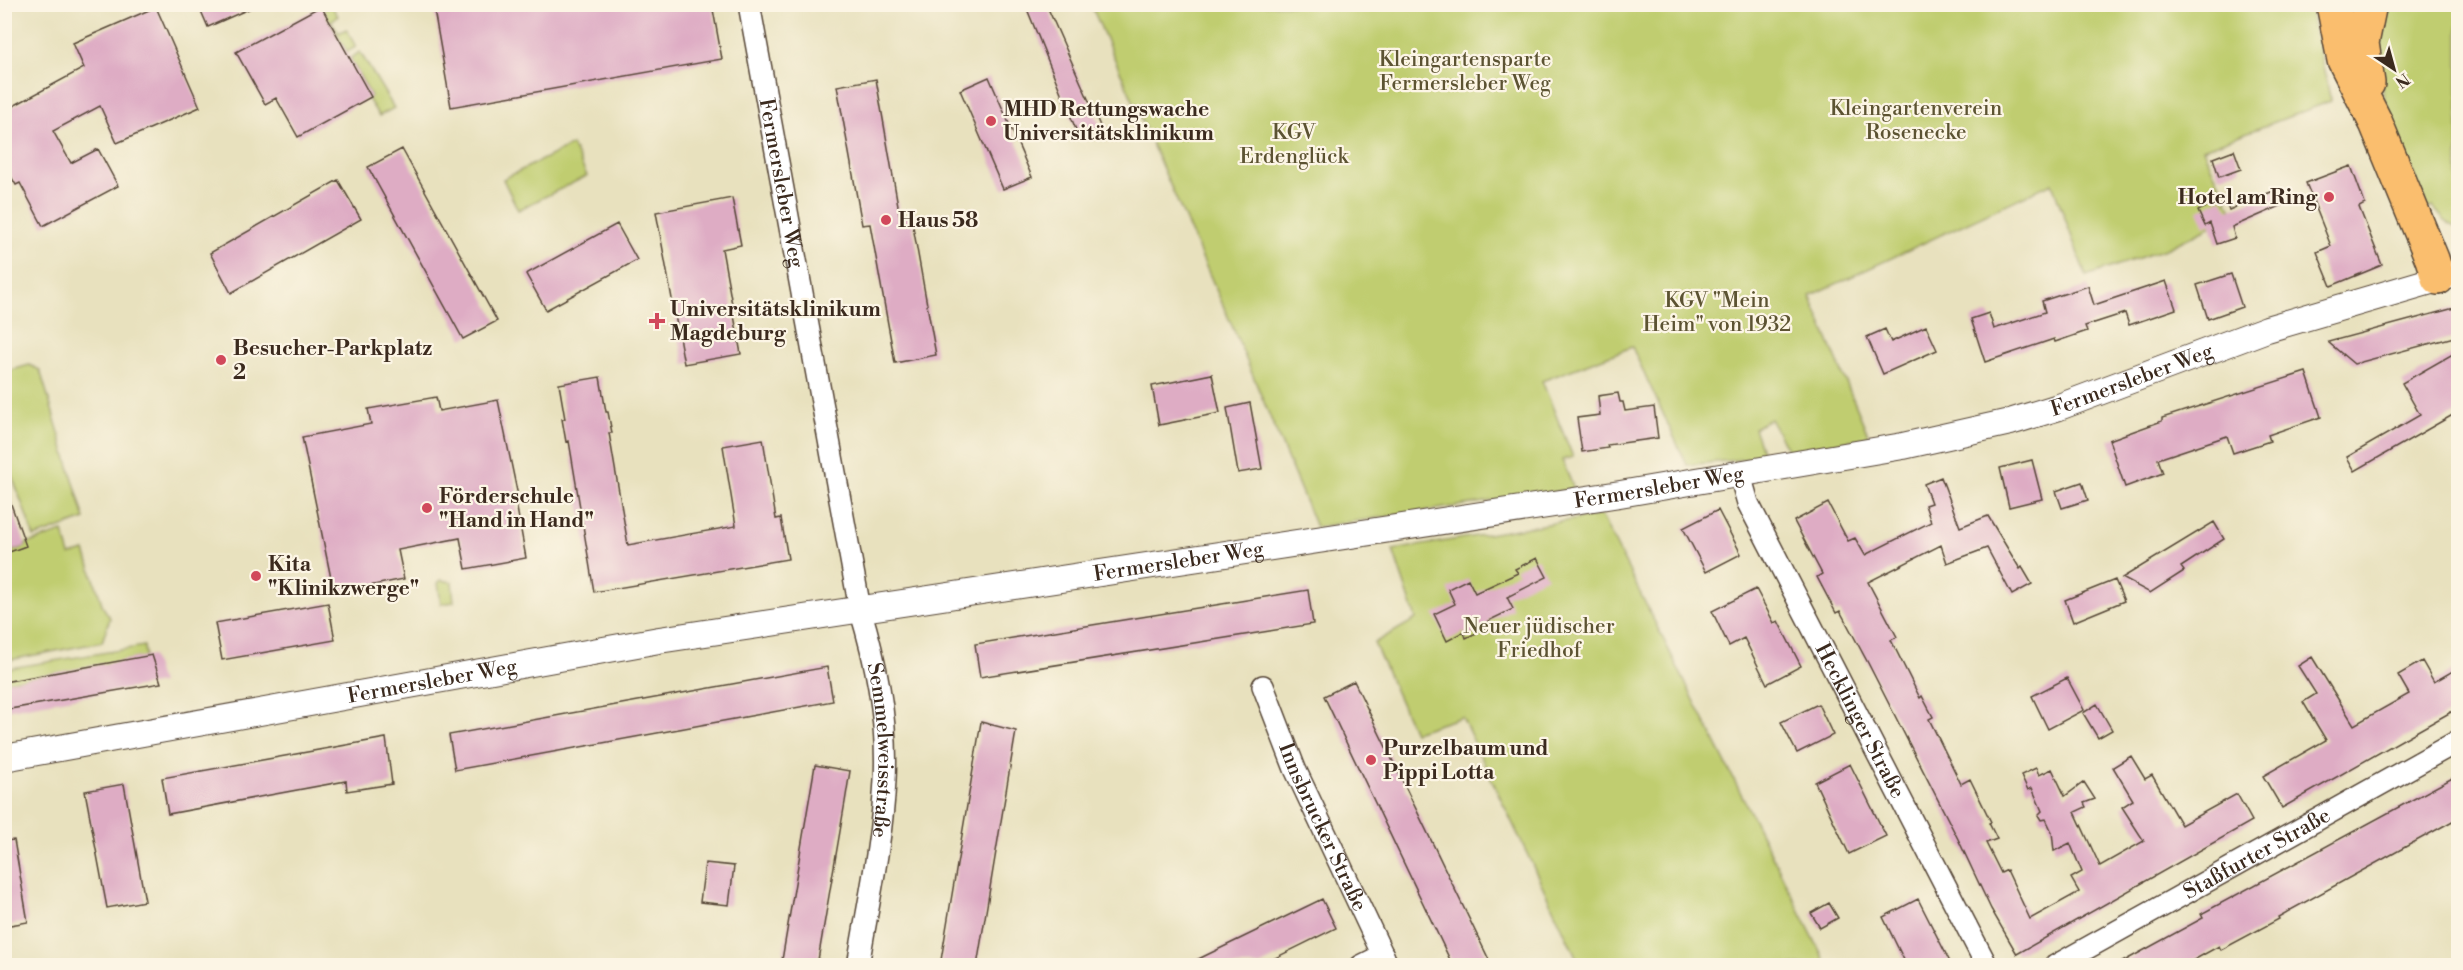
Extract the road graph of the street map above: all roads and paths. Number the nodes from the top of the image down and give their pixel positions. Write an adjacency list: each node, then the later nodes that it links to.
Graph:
1 (749, 4): 7 (street, Fermersleber Weg)
2 (2333, 4): 4 (highway)
3 (2370, 4): 4 (highway)
4 (2376, 123): 5 (highway)
5 (2448, 275): 6 (street, Fermersleber Weg)
6 (1740, 475): 7 (street, Fermersleber Weg); 14 (street, Hecklinger Straße)
7 (860, 609): 10 (street, Fermersleber Weg); 12 (street, Semmelweisstraße)
8 (1263, 686): 11 (street, Innsbrucker Straße)
9 (2458, 741): 15 (street, Staßfurter Straße)
10 (4, 758)
11 (1386, 960): 13 (street)
12 (858, 966)
13 (1362, 966)
14 (1987, 966)
15 (2055, 966)

